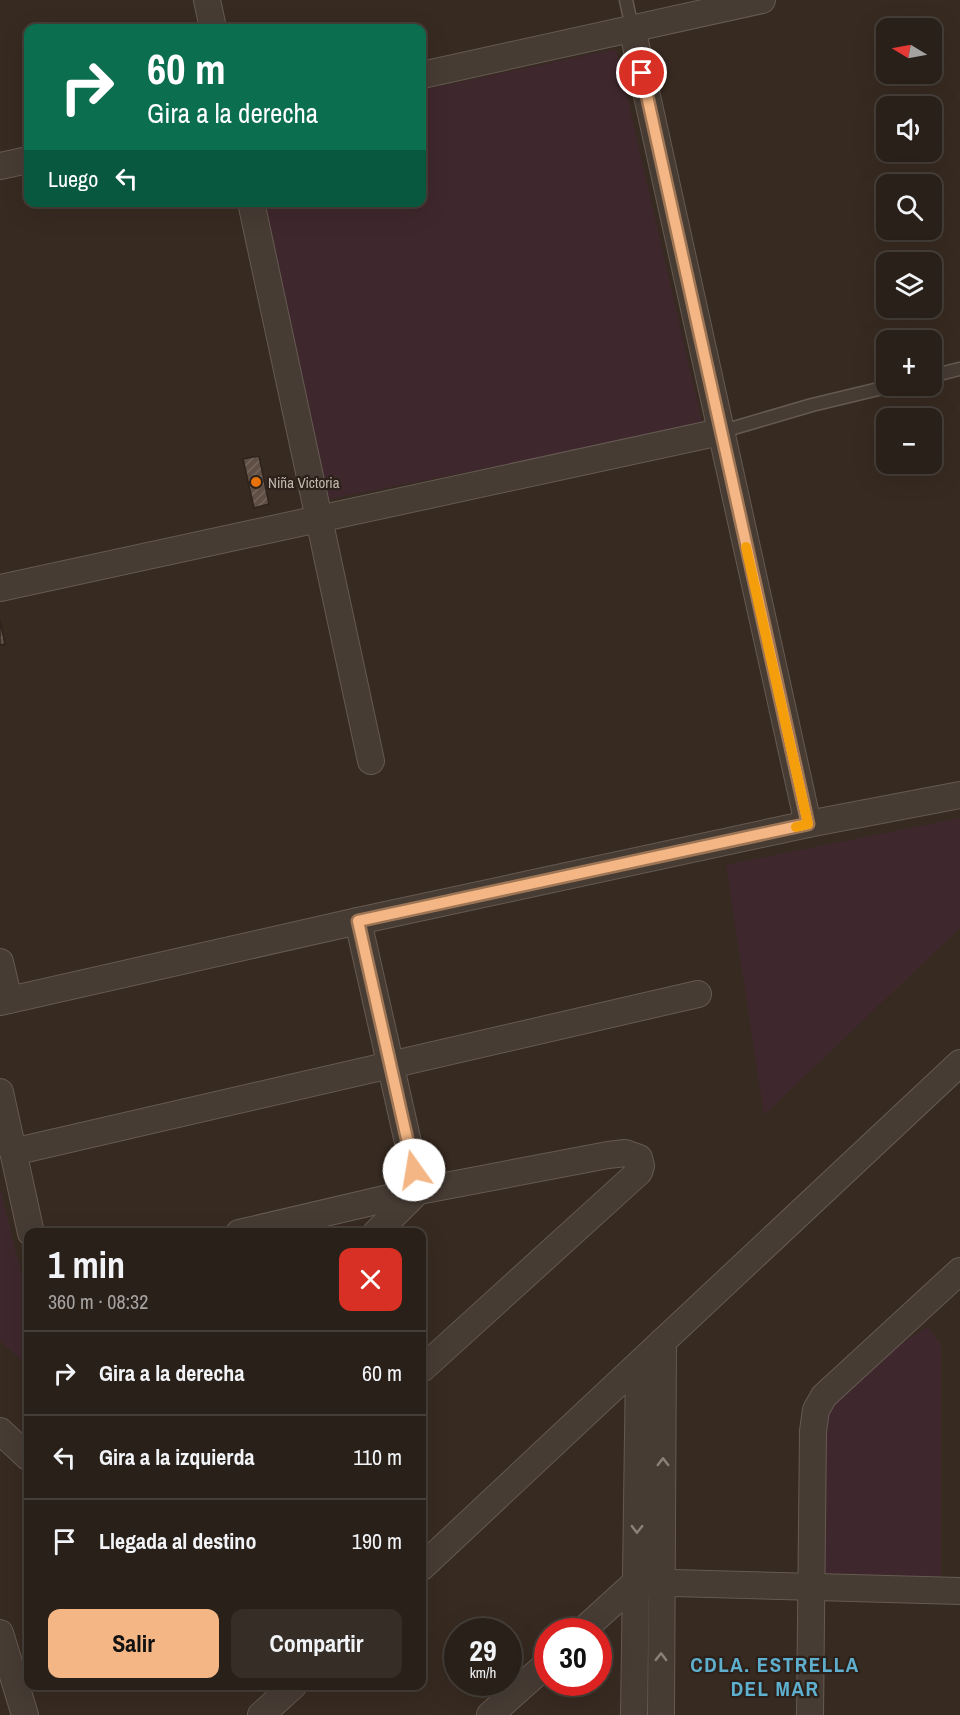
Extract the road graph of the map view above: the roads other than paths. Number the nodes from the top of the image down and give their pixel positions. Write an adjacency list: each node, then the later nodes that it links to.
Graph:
1 (207, 0): 4 (street)
2 (626, 0): 5 (lane)
3 (762, 0): 5 (street)
4 (212, 24)
5 (632, 28): 6 (street); 13 (street)
6 (426, 74)
7 (24, 161): 8 (street)
8 (0, 166)
9 (252, 207): 14 (street)
10 (959, 369): 11 (lane)
11 (942, 373)
12 (876, 390): 13 (lane)
13 (720, 432): 14 (street); 18 (street)
14 (319, 520): 15 (street); 16 (street)
15 (0, 588)
16 (371, 760)
17 (960, 795): 18 (street)
18 (808, 824): 19 (street)
19 (358, 921): 22 (street); 24 (street)
20 (0, 962): 22 (street)
21 (698, 994): 24 (street)
22 (5, 1001)
23 (960, 1063): 32 (street)
24 (391, 1066): 26 (street); 27 (street)
25 (0, 1092): 26 (street)
26 (13, 1152): 28 (street)
27 (418, 1191): 29 (street); 30 (street); 33 (street)
28 (30, 1228)
29 (260, 1228)
30 (381, 1228)
31 (960, 1270): 40 (street)
32 (663, 1341): 34 (street); 39 (street, one-way to 32)
33 (426, 1365)
34 (639, 1365): 37 (street); 38 (street, one-way to 38)
35 (0, 1431): 36 (street)
36 (24, 1453)
37 (426, 1563)
38 (636, 1582): 39 (street); 42 (street); 49 (street)
39 (663, 1582): 40 (street); 50 (street, one-way to 39)
40 (811, 1588): 41 (street); 51 (street)
41 (960, 1591)
42 (596, 1618)
43 (0, 1633): 46 (street)
44 (534, 1676): 48 (street)
45 (289, 1690): 47 (street)
46 (25, 1715)
47 (261, 1715)
48 (490, 1715)
49 (634, 1715)
50 (661, 1715)
51 (810, 1715)

